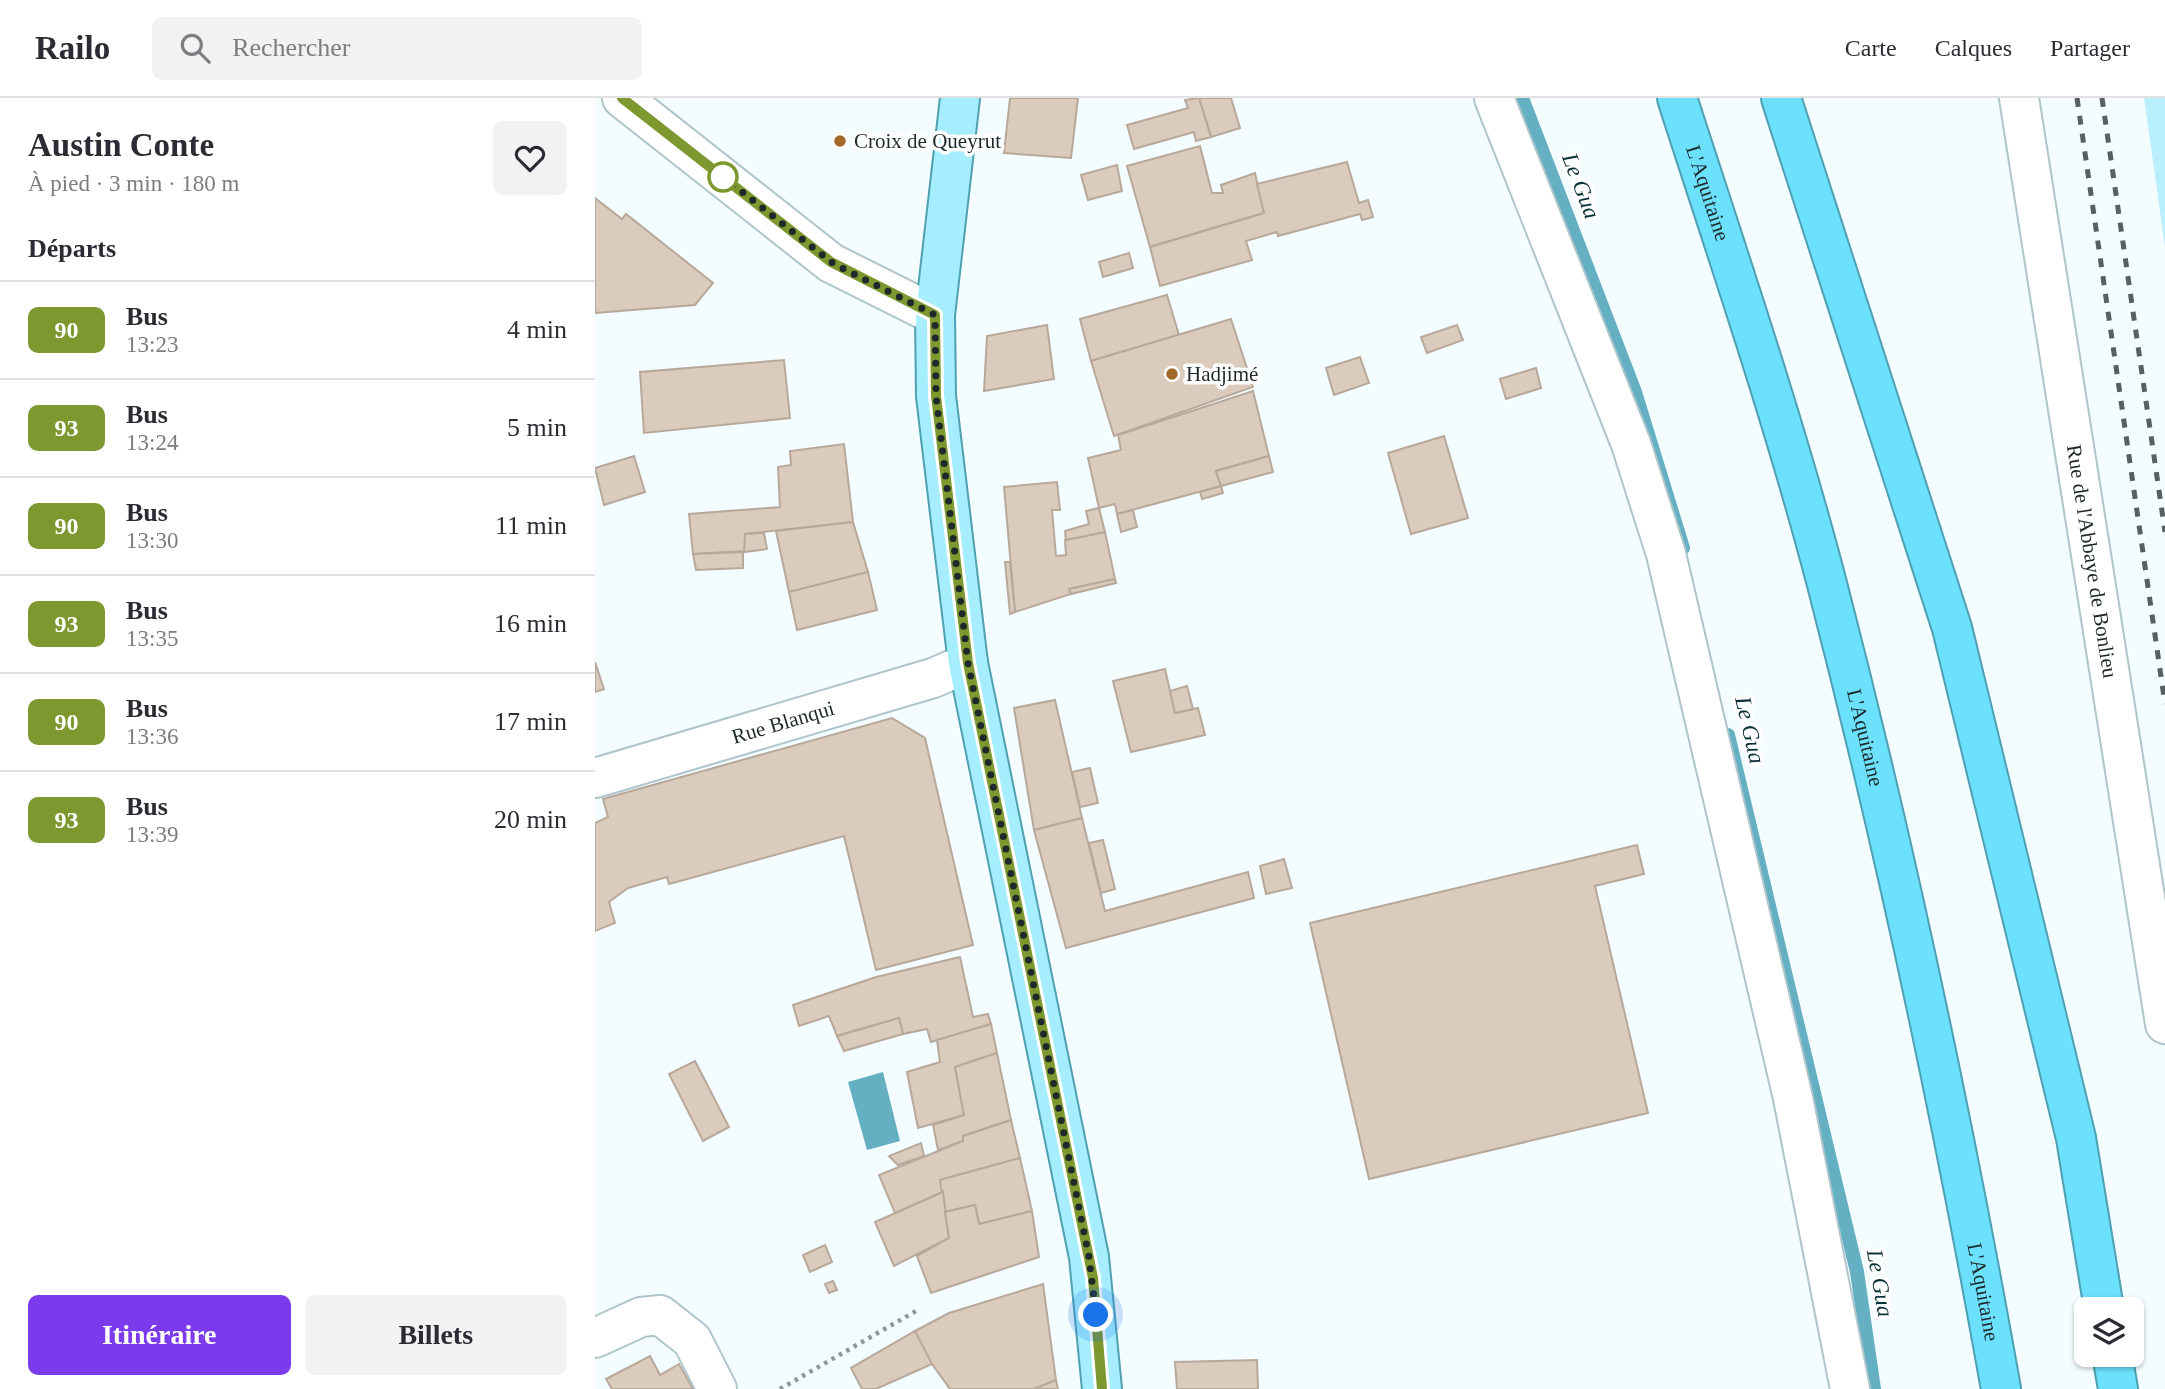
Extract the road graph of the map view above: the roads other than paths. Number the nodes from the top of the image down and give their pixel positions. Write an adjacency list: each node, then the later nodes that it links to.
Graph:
1 (622, 98): 7 (street)
2 (960, 98): 7 (main road)
3 (1494, 98): 16 (street)
4 (1677, 98): 17 (highway, L'Aquitaine)
5 (1781, 98): 11 (highway)
6 (2019, 98): 10 (street, Rue de l'Abbaye de Bonlieu)
7 (935, 315): 8 (main road)
8 (968, 663): 9 (street, Rue Blanqui); 15 (main road)
9 (595, 778)
10 (2165, 1024)
11 (2103, 1297)
12 (595, 1338): 14 (street)
13 (2114, 1367): 18 (highway)
14 (717, 1389)
15 (1102, 1389)
16 (1850, 1389)
17 (2001, 1389)
18 (2118, 1389)

